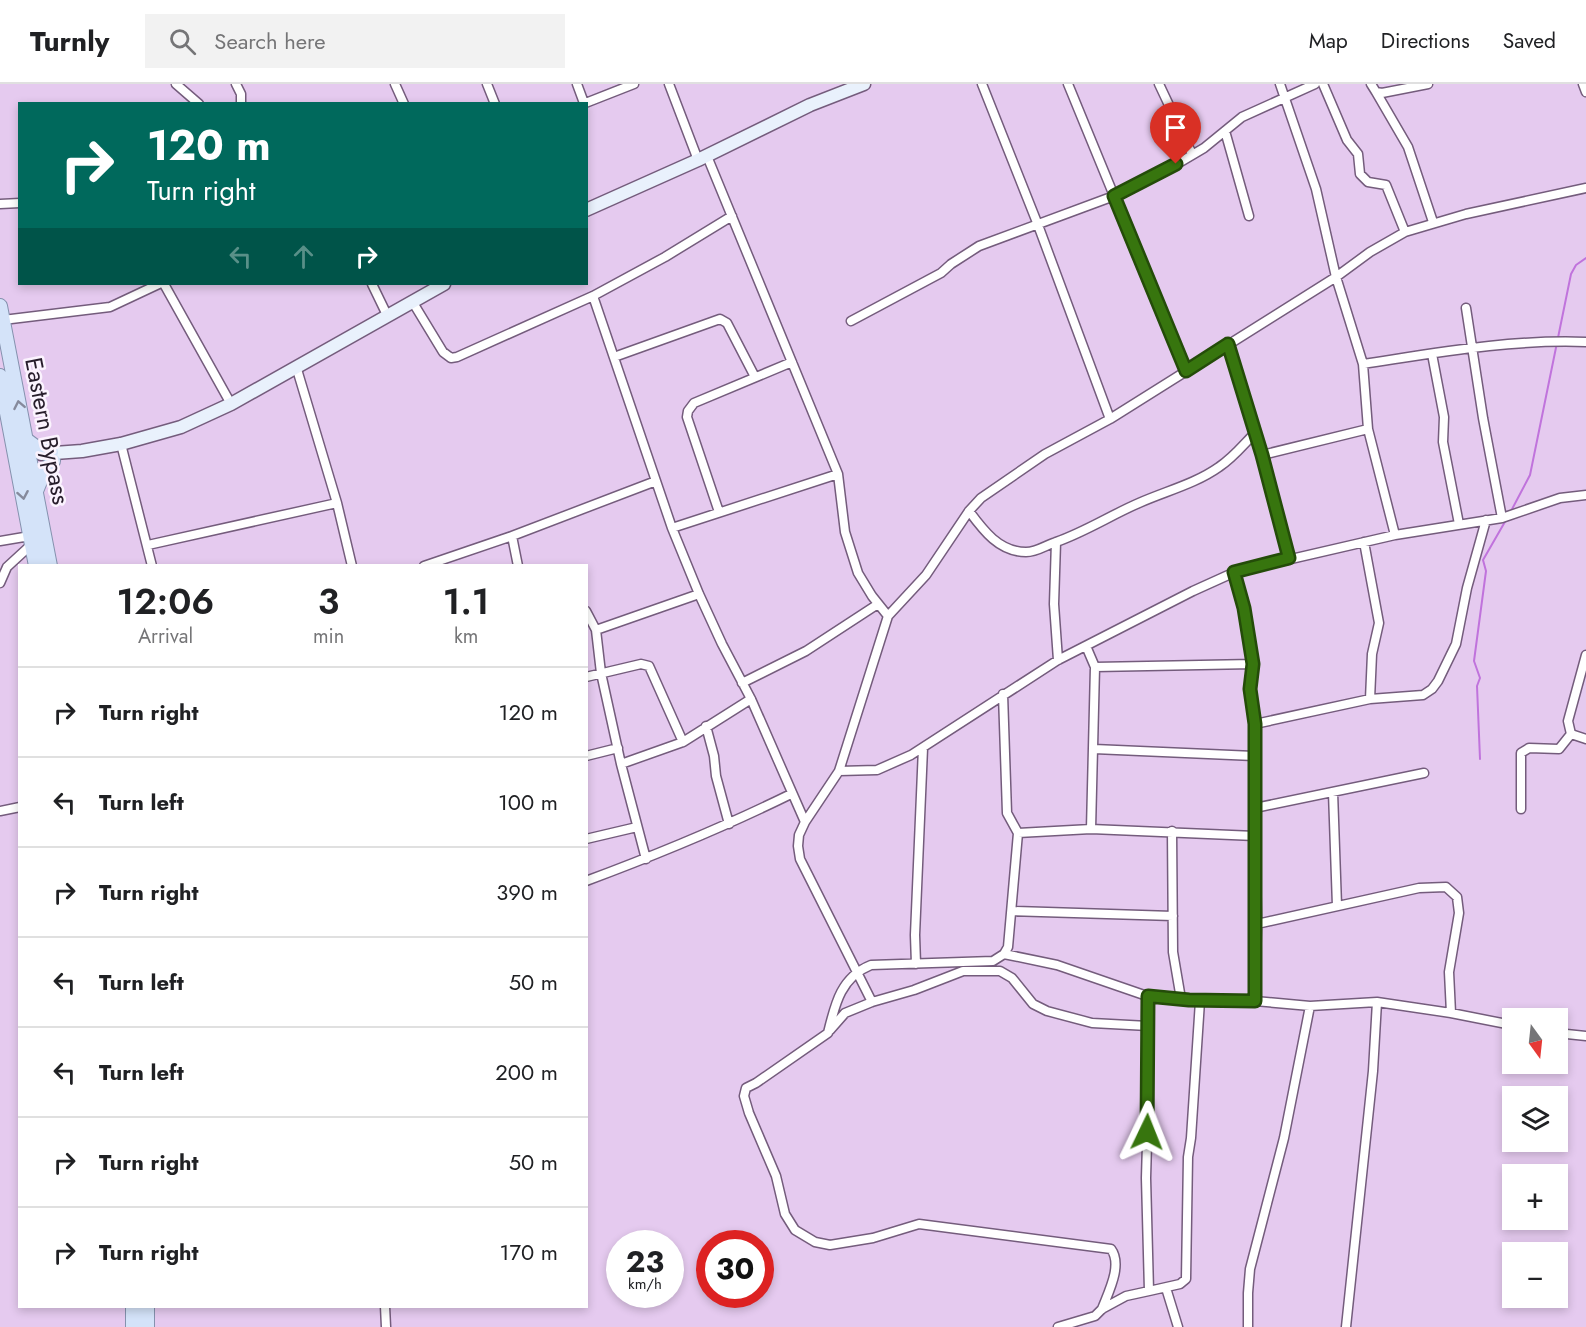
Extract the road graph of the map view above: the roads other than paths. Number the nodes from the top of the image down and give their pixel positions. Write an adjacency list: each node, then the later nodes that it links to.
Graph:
1 (176, 84): 20 (street)
2 (236, 84): 21 (street)
3 (395, 84): 22 (street)
4 (487, 84): 23 (street)
5 (577, 84): 24 (street)
6 (634, 84): 25 (street)
7 (669, 84): 28 (street)
8 (864, 84): 28 (street)
9 (982, 84): 37 (street)
10 (1068, 84): 30 (street)
11 (1159, 84): 27 (street)
12 (1280, 84): 19 (street)
13 (1315, 84): 19 (street)
14 (1323, 84): 38 (street)
15 (1428, 84): 17 (street)
16 (1582, 84): 18 (street)
17 (1374, 88): 36 (street)
18 (1586, 92)
19 (1285, 97): 26 (street); 39 (street)
20 (197, 102)
21 (241, 102)
22 (403, 102)
23 (494, 102)
24 (583, 102)
25 (586, 102)
26 (1225, 131): 27 (street); 35 (street)
27 (1192, 154): 30 (street)
28 (702, 158): 33 (street); 34 (street)
29 (1586, 188): 36 (street)
30 (1114, 196): 37 (street); 58 (street)
31 (18, 203): 32 (street)
32 (0, 204)
33 (588, 209)
34 (732, 216): 44 (street); 55 (street)
35 (1249, 216)
36 (1433, 222): 38 (street)
37 (1038, 225): 49 (street); 62 (street)
38 (1405, 232): 39 (street)
39 (1336, 277): 51 (street); 56 (street)
40 (157, 285): 47 (street)
41 (165, 285): 61 (street)
42 (372, 285): 48 (street)
43 (442, 285): 45 (street)
44 (594, 296): 45 (street); 54 (street)
45 (412, 301): 48 (street)
46 (1466, 308): 52 (street)
47 (1, 313): 65 (main road, Eastern Bypass, one-way to 47)
48 (387, 315): 57 (street)
49 (851, 321)
50 (1586, 342): 52 (street)
51 (1228, 344): 58 (street); 64 (street)
52 (1473, 348): 53 (street); 77 (street)
53 (1432, 354): 56 (street); 79 (street)
54 (614, 357): 60 (street); 71 (street)
55 (792, 362): 60 (street); 70 (street)
56 (1363, 364): 63 (street)
57 (296, 366): 61 (street); 74 (street)
58 (1186, 371): 62 (street)
59 (0, 376): 69 (main road, Eastern Bypass)
60 (756, 377): 76 (street)
61 (231, 404): 66 (street)
62 (1110, 419): 75 (street)
63 (1368, 429): 67 (street); 81 (street)
64 (1255, 433): 67 (street); 85 (street)
65 (25, 439): 68 (main road); 69 (main road, Eastern Bypass)
66 (121, 444): 68 (street); 87 (street)
67 (1262, 455): 88 (street)
68 (52, 456): 69 (street); 72 (main road)
69 (23, 461): 72 (main road, Eastern Bypass); 83 (main road, Eastern Bypass, one-way to 83)
70 (838, 474): 76 (street); 98 (street)
71 (656, 481): 80 (street); 82 (street)
72 (36, 491): 90 (main road, Eastern Bypass)
73 (1586, 495): 77 (street)
74 (337, 503): 87 (street); 92 (street)
75 (969, 511): 85 (street); 100 (street)
76 (719, 512): 80 (street)
77 (1507, 517): 78 (street)
78 (1486, 520): 79 (street); 112 (street)
79 (1459, 524): 81 (street)
80 (672, 528): 97 (street)
81 (1395, 535): 86 (street)
82 (512, 536): 93 (street); 94 (street)
83 (31, 540): 84 (street); 89 (main road, Eastern Bypass); 96 (street)
84 (0, 542)
85 (1056, 542): 104 (street)
86 (1364, 542): 88 (street); 112 (street)
87 (148, 545): 91 (street)
88 (1289, 558): 95 (street)
89 (36, 564)
90 (50, 564)
91 (152, 564)
92 (352, 564)
93 (430, 564)
94 (518, 564)
95 (1234, 572): 102 (street); 105 (street)
96 (0, 583)
97 (699, 594): 101 (street); 109 (street)
98 (878, 604): 100 (street); 109 (street)
99 (588, 615): 101 (street)
100 (888, 616): 124 (street)
101 (596, 630): 107 (street)
102 (1086, 646): 104 (street); 106 (street)
103 (1586, 655): 115 (street)
104 (1058, 660): 110 (street)
105 (1253, 664): 106 (street); 113 (street)
106 (1095, 668): 120 (street)
107 (601, 673): 108 (street); 117 (street); 118 (street)
108 (588, 676)
109 (742, 683): 111 (street)
110 (1004, 694): 119 (street); 137 (street)
111 (751, 699): 114 (street); 127 (street)
112 (1370, 699): 113 (street)
113 (1255, 724): 122 (street)
114 (706, 726): 117 (street); 133 (street)
115 (1571, 734): 116 (street); 130 (street)
116 (1586, 739)
117 (683, 742): 123 (street)
118 (618, 747): 121 (street); 123 (street)
119 (923, 748): 124 (street); 147 (street)
120 (1094, 749): 122 (street); 135 (street)
121 (588, 755)
122 (1254, 756): 129 (street)
123 (621, 764): 134 (street)
124 (839, 771): 132 (street)
125 (1424, 773): 126 (street)
126 (1333, 792): 129 (street); 142 (street)
127 (791, 794): 132 (street); 133 (street)
128 (18, 807): 131 (street)
129 (1255, 807): 138 (street)
130 (1521, 809)
131 (0, 811)
132 (805, 822): 148 (street)
133 (729, 824): 140 (street)
134 (637, 827): 139 (street); 140 (street)
135 (1091, 829): 136 (street); 137 (street)
136 (1172, 831): 138 (street); 144 (street)
137 (1018, 832): 143 (street)
138 (1255, 836): 145 (street)
139 (588, 839)
140 (646, 859): 141 (street)
141 (588, 880)
142 (1337, 906): 145 (street); 156 (street)
143 (1012, 911): 144 (street); 146 (street)
144 (1173, 916): 150 (street)
145 (1257, 924): 152 (street)
146 (1004, 954): 147 (street); 149 (street)
147 (916, 964): 148 (street)
148 (857, 971): 153 (street); 159 (street)
149 (1148, 996): 150 (street); 158 (street)
150 (1181, 999): 151 (street)
151 (1200, 1001): 152 (street); 162 (street)
152 (1255, 1001): 155 (street)
153 (872, 1002): 158 (street); 159 (street)
154 (1377, 1002): 155 (street); 156 (street); 175 (street)
155 (1310, 1006): 174 (street)
156 (1452, 1013): 157 (street)
157 (1502, 1023)
158 (1148, 1026): 163 (street)
159 (828, 1033): 167 (street)
160 (1568, 1034): 161 (street)
161 (1586, 1036)
162 (1166, 1288): 163 (street); 173 (street)
163 (1149, 1291): 167 (street)
164 (133, 1308): 169 (main road)
165 (147, 1308): 170 (main road)
166 (385, 1308): 171 (street)
167 (1102, 1309): 168 (street)
168 (1086, 1323): 172 (street)
169 (133, 1327)
170 (147, 1327)
171 (386, 1327)
172 (1058, 1327)
173 (1178, 1327)
174 (1248, 1327)
175 (1346, 1327)

